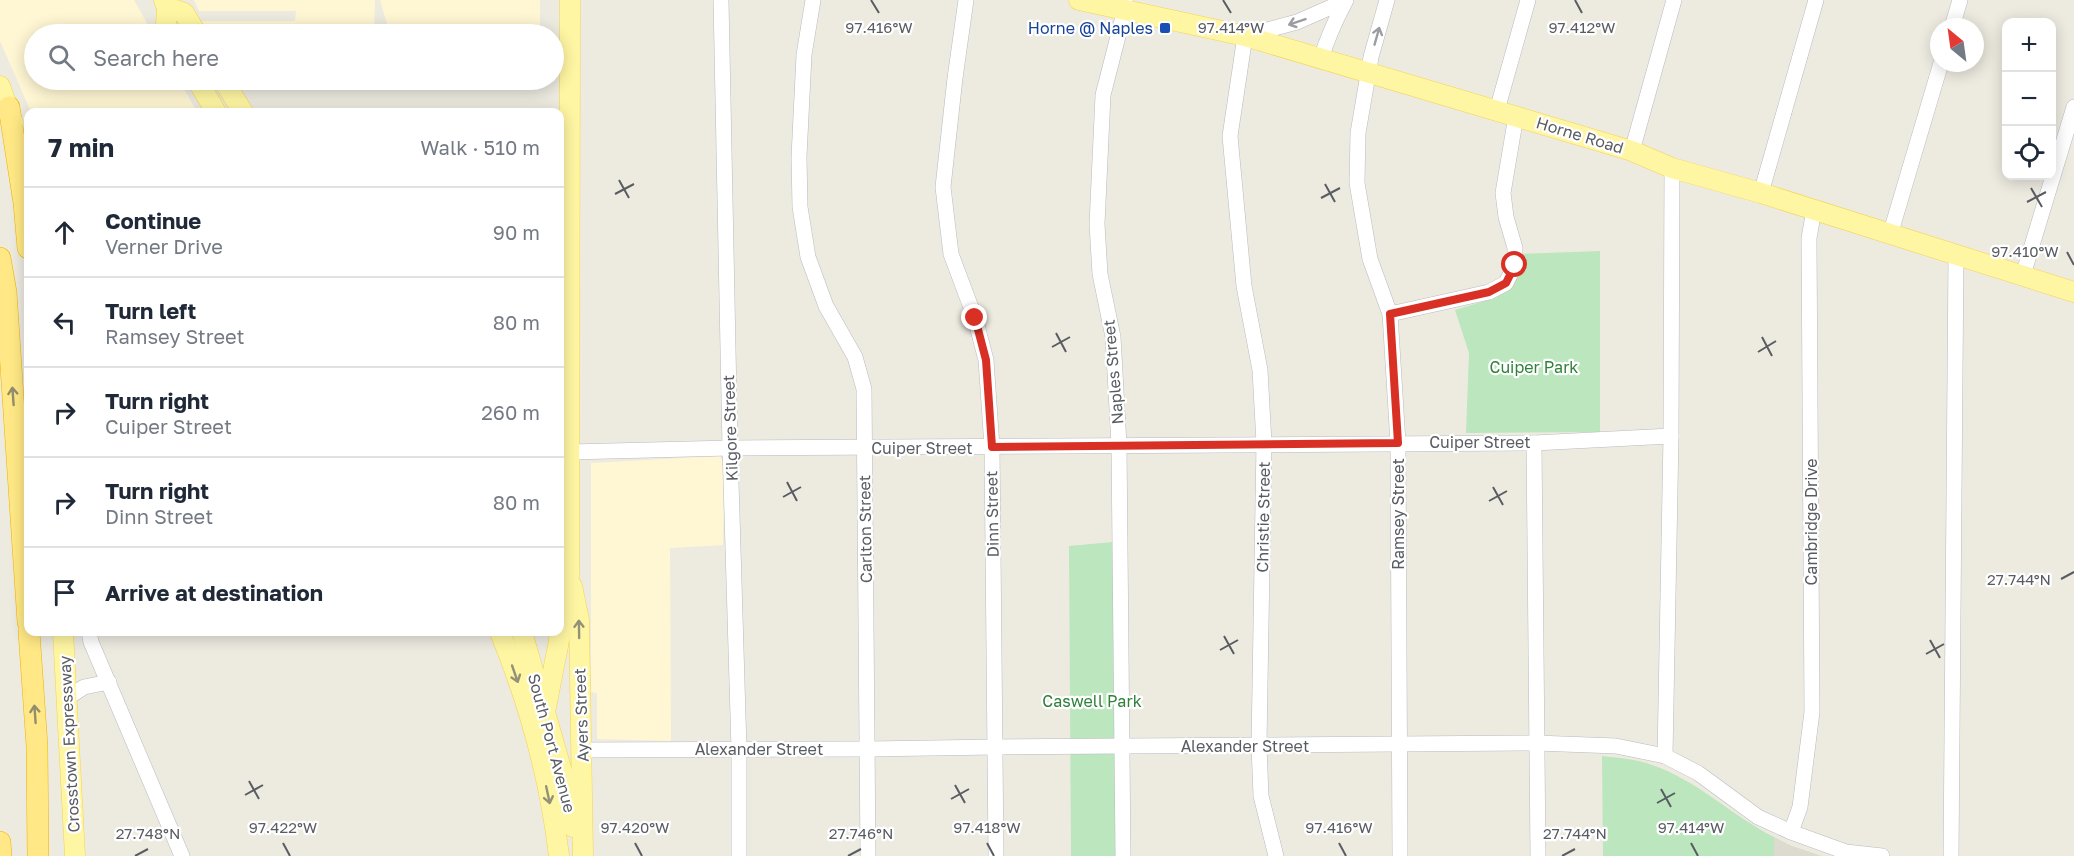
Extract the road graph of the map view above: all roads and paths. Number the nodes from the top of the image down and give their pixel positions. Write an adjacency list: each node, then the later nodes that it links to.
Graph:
1 (570, 0): 51 (main road, Ayers Street)
2 (721, 0): 49 (street, Kilgore Street)
3 (813, 0): 50 (street, Carlton Street)
4 (966, 0): 48 (street, Dinn Street)
5 (1079, 0): 13 (main road, Horne Road)
6 (1387, 0): 20 (street, Ramsey Street, one-way to 6)
7 (1528, 0): 28 (street)
8 (1674, 0): 30 (street)
9 (1816, 0): 33 (street)
10 (1960, 0): 14 (street)
11 (1346, 1): 17 (street, one-way to 17); 18 (street)
12 (166, 4): 15 (main road); 16 (main road)
13 (1125, 4): 17 (main road, Horne Road); 46 (street, Naples Street)
14 (1955, 18)
15 (166, 24)
16 (191, 24)
17 (1245, 36): 18 (main road, Horne Road); 44 (street, Christie Street)
18 (1321, 59): 20 (main road, Horne Road)
19 (1938, 72): 36 (street)
20 (1368, 73): 28 (main road, Horne Road); 41 (street, Ramsey Street)
21 (0, 86): 24 (main road)
22 (203, 90): 26 (main road)
23 (230, 90): 27 (main road)
24 (9, 107): 31 (main road); 34 (highway)
25 (2074, 107): 39 (street)
26 (214, 108)
27 (241, 108)
28 (1497, 110): 29 (main road, Horne Road)
29 (1516, 116): 30 (main road, Horne Road); 41 (street)
30 (1632, 151): 32 (main road, Horne Road)
31 (24, 158)
32 (1672, 168): 33 (main road, Horne Road); 42 (street)
33 (1761, 193): 35 (main road, Horne Road)
34 (24, 203)
35 (1814, 210): 36 (main road, Horne Road); 75 (street, Cambridge Drive)
36 (1890, 235): 37 (main road, Horne Road)
37 (1956, 255): 39 (main road, Horne Road); 93 (street)
38 (0, 258): 52 (highway, one-way to 38)
39 (2023, 275): 40 (main road, Horne Road)
40 (2074, 292)
41 (1390, 314): 45 (street, Ramsey Street)
42 (1671, 436): 43 (street, Cuiper Street); 74 (street)
43 (1534, 442): 45 (street, Cuiper Street); 65 (street)
44 (1264, 443): 45 (street, Cuiper Street); 46 (street, Cuiper Street); 68 (street, Christie Street)
45 (1398, 443): 66 (street, Ramsey Street)
46 (1119, 445): 48 (street, Cuiper Street); 70 (street, Naples Street)
47 (24, 447): 52 (highway)
48 (992, 447): 50 (street, Cuiper Street); 69 (street, Dinn Street)
49 (730, 448): 50 (street, Cuiper Street); 51 (street, Cuiper Street); 71 (street, Kilgore Street)
50 (864, 448): 72 (street, Carlton Street)
51 (570, 452): 54 (main road, Ayers Street)
52 (19, 488): 53 (highway)
53 (24, 562)
54 (569, 575): 55 (main road, Ayers Street); 73 (main road, Ayers Street, one-way to 54)
55 (564, 602)
56 (29, 636): 67 (highway, Crosstown Expressway, one-way to 56)
57 (63, 636): 63 (main road, Crosstown Expressway)
58 (89, 636): 62 (street)
59 (502, 636): 64 (main road, South Port Avenue, one-way to 64)
60 (523, 636): 64 (main road, South Port Avenue)
61 (559, 636): 64 (main road, Ayers Street)
62 (108, 682): 63 (street); 81 (street)
63 (66, 698): 80 (main road, Crosstown Expressway)
64 (538, 715): 82 (main road, Ayers Street, one-way to 82); 83 (main road, South Port Avenue)
65 (1536, 743): 66 (street, Alexander Street); 74 (street, Alexander Street); 91 (street)
66 (1398, 745): 68 (street, Alexander Street); 90 (street, Ramsey Street)
67 (37, 746): 78 (highway, Crosstown Expressway); 79 (highway)
68 (1259, 746): 70 (street, Alexander Street); 89 (street, Christie Street)
69 (994, 747): 70 (street, Alexander Street); 72 (street, Alexander Street); 87 (street, Dinn Street)
70 (1121, 747): 88 (street, Naples Street)
71 (739, 749): 72 (street, Alexander Street); 73 (street, Alexander Street); 85 (street, Kilgore Street)
72 (868, 749): 86 (street, Carlton Street)
73 (582, 750): 84 (main road, Ayers Street)
74 (1665, 756): 75 (street, Alexander Street)
75 (1791, 832): 92 (street, Alexander Street)
76 (0, 842): 77 (highway)
77 (1, 856)
78 (38, 856)
79 (53, 856)
80 (75, 856)
81 (182, 856)
82 (559, 856)
83 (577, 856)
84 (583, 856)
85 (739, 856)
86 (868, 856)
87 (996, 856)
88 (1123, 856)
89 (1276, 856)
90 (1400, 856)
91 (1538, 856)
92 (1882, 856)
93 (1951, 856)

